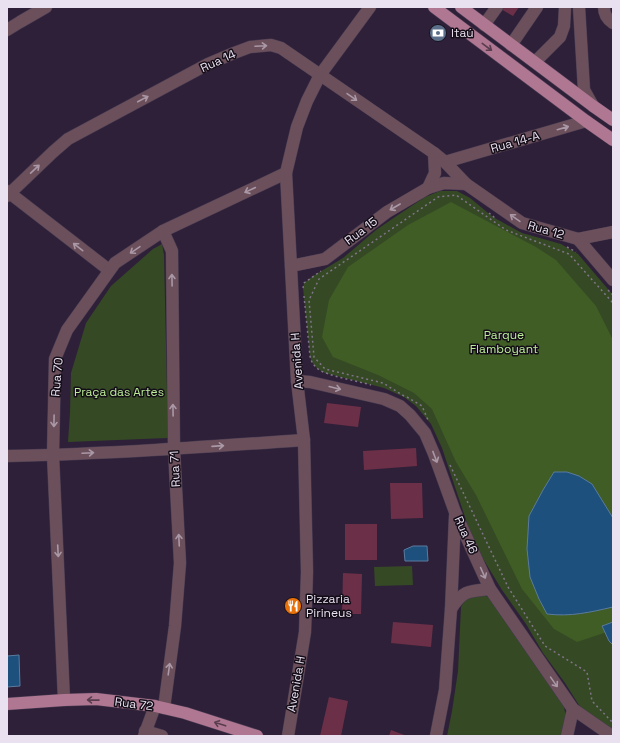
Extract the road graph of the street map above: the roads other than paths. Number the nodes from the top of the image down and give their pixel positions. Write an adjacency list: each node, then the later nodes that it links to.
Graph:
1 (46, 7): 12 (street)
2 (370, 7): 15 (street, Avenida H)
3 (434, 7): 18 (main road, one-way to 18)
4 (461, 7): 11 (main road)
5 (497, 7): 11 (street)
6 (537, 7): 13 (street)
7 (564, 7): 14 (street)
8 (579, 7): 16 (street)
9 (604, 7): 10 (street)
10 (613, 23)
11 (484, 25): 13 (main road)
12 (7, 30)
13 (511, 45): 14 (main road)
14 (535, 62): 16 (main road)
15 (320, 75): 20 (street, Rua 14, one-way to 20); 22 (street, Avenida H); 25 (street, Rua 14, one-way to 15)
16 (593, 106): 17 (main road)
17 (613, 120)
18 (586, 121): 19 (main road); 21 (street, Rua 14-A, one-way to 18)
19 (613, 140)
20 (434, 153): 21 (street, Rua 14); 24 (street)
21 (445, 162): 23 (street)
22 (286, 173): 26 (street, Rua 70, one-way to 26); 29 (street, Avenida H)
23 (466, 184): 24 (street, Rua 15); 28 (street, Rua 12, one-way to 23)
24 (428, 188): 29 (street, Rua 15, one-way to 29)
25 (8, 193): 30 (street, one-way to 25)
26 (163, 231): 30 (street, Rua 70, one-way to 30); 34 (street, Rua 71, one-way to 26)
27 (613, 232): 28 (street, Rua 12)
28 (578, 239): 31 (street)
29 (291, 266): 32 (street, Avenida H)
30 (109, 270): 35 (street, Rua 70, one-way to 35)
31 (613, 280)
32 (297, 381): 33 (street, Avenida H); 37 (street, Rua 46, one-way to 37)
33 (304, 440): 34 (street, one-way to 33); 47 (street, Avenida H)
34 (174, 449): 35 (street, one-way to 34); 42 (street, Rua 71, one-way to 34)
35 (53, 455): 36 (street); 40 (street, Rua 70, one-way to 40)
36 (7, 456)
37 (455, 512): 38 (street, Rua 46, one-way to 38); 39 (street)
38 (490, 589): 39 (street); 43 (street, Rua 46, one-way to 43)
39 (451, 609): 48 (street)
40 (64, 700): 41 (main road, Rua 72); 42 (main road, Rua 72, one-way to 40)
41 (7, 704)
42 (159, 706): 44 (street, Rua 71); 46 (main road, Rua 72, one-way to 42)
43 (573, 709): 49 (street); 50 (street, Rua 46)
44 (145, 734): 45 (street)
45 (162, 736)
46 (257, 736)
47 (288, 736)
48 (436, 736)
49 (567, 736)
50 (612, 736)

